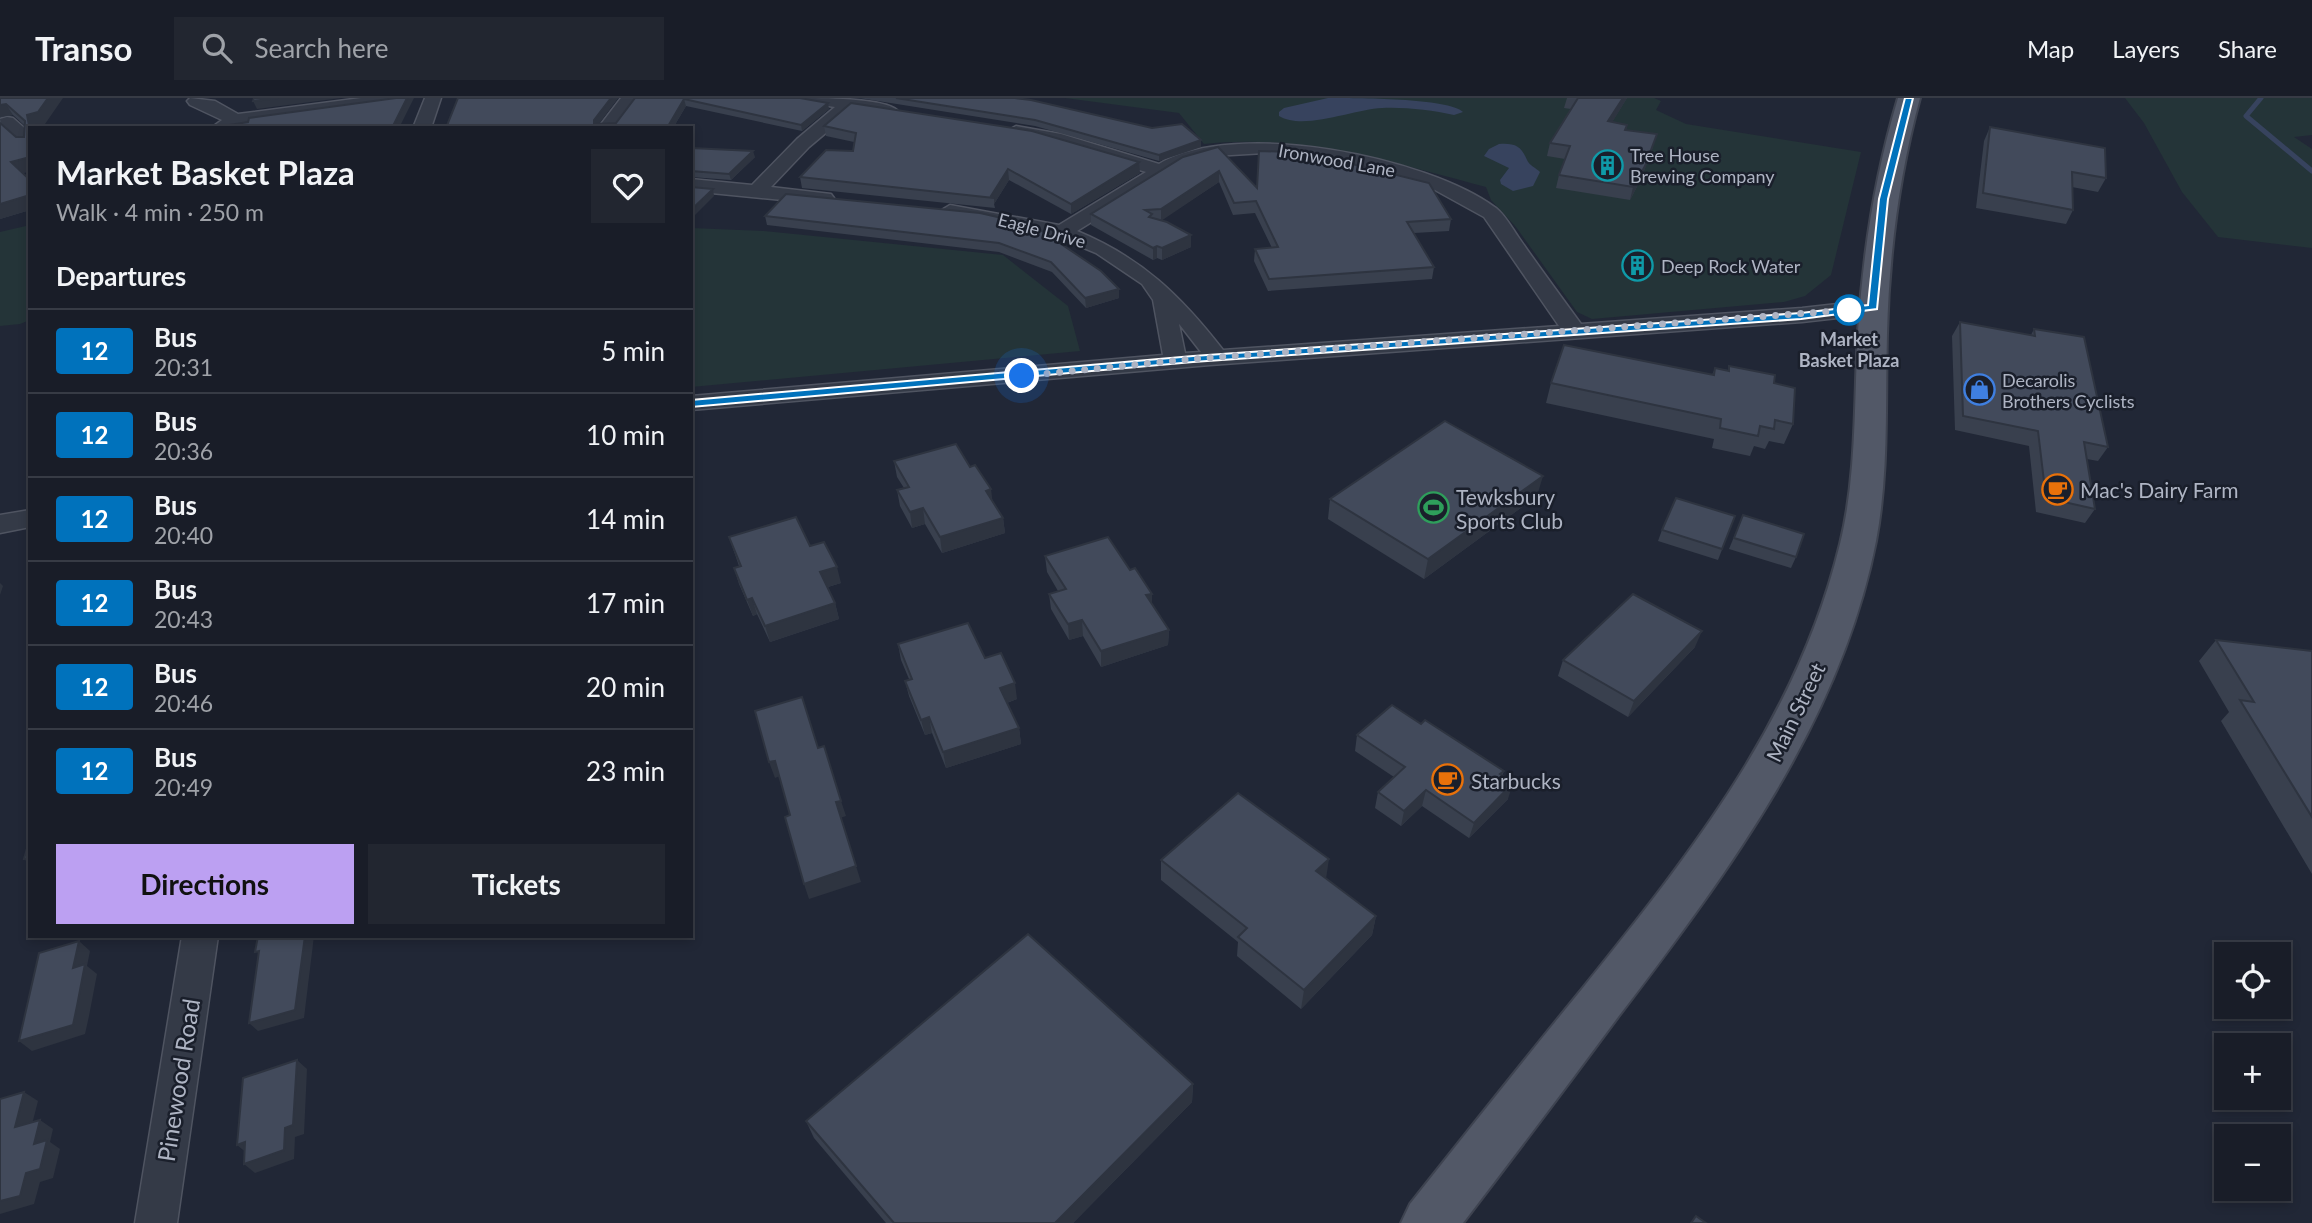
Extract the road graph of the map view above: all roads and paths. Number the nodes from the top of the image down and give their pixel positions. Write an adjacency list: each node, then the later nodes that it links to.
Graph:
1 (399, 98): 10 (street)
2 (433, 98): 11 (street)
3 (630, 98): 12 (street)
4 (808, 98): 7 (street)
5 (1909, 98): 23 (main road, Main Street)
6 (203, 103): 10 (street)
7 (849, 104): 8 (street); 17 (street)
8 (899, 112)
9 (7, 122): 14 (street)
10 (228, 124)
11 (423, 126)
12 (609, 126)
13 (1001, 128): 15 (street)
14 (28, 140)
15 (1161, 170): 18 (street, Ironwood Lane); 21 (street, Ironwood Lane)
16 (693, 185): 17 (street)
17 (757, 191): 19 (street)
18 (1461, 198): 24 (street, Ironwood Lane); 25 (street, Ironwood Lane)
19 (839, 200)
20 (936, 210): 21 (street, Eagle Drive)
21 (1062, 232): 22 (street, Eagle Drive)
22 (1164, 299): 26 (street, Eagle Drive); 27 (street)
23 (1873, 307): 24 (street); 33 (main road, Main Street)
24 (1574, 331): 25 (street)
25 (1548, 332): 26 (street)
26 (1217, 357): 27 (street)
27 (1175, 361): 28 (street)
28 (693, 403)
29 (28, 519): 30 (street)
30 (0, 524)
31 (200, 938): 32 (street, Pinewood Road)
32 (156, 1223)
33 (1429, 1223)

